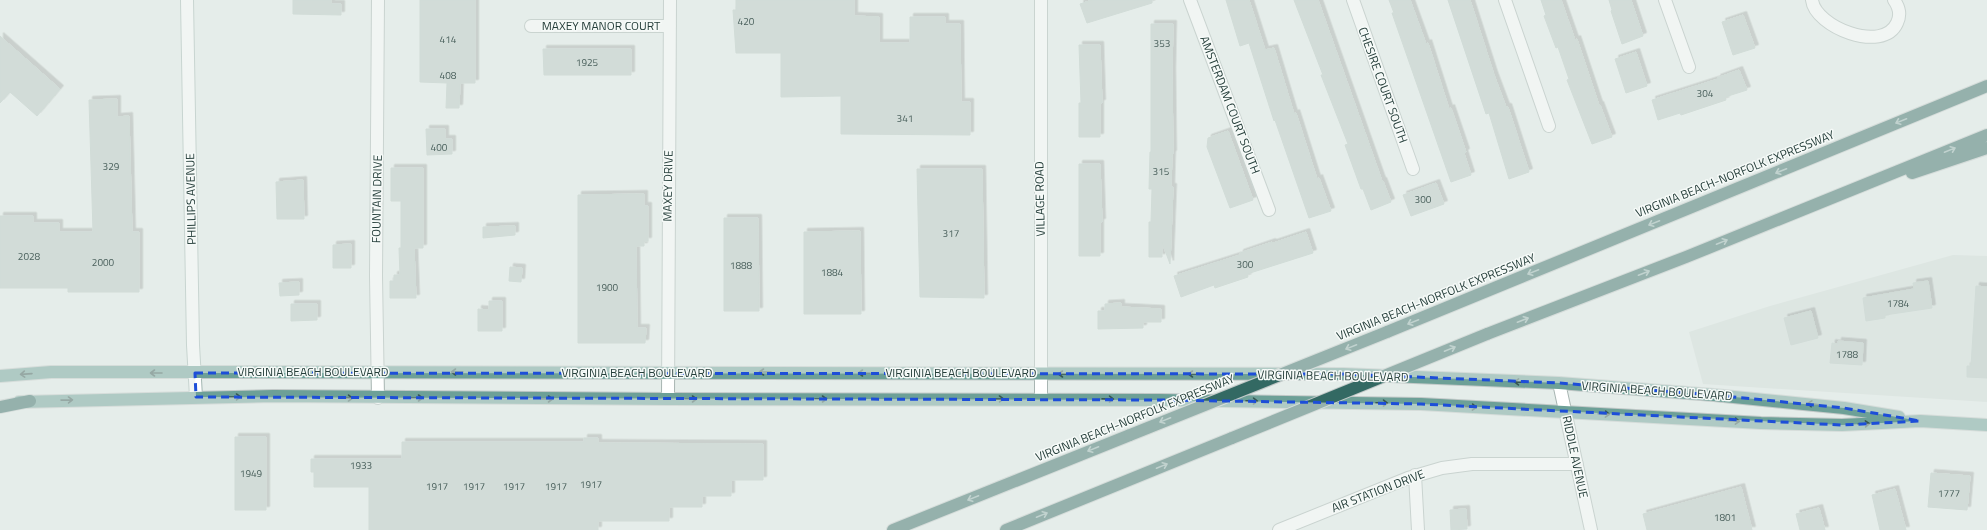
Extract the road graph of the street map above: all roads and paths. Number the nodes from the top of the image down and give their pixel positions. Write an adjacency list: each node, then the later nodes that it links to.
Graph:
1 (187, 0): 24 (street, PHILLIPS AVENUE)
2 (378, 0): 23 (street, FOUNTAIN DRIVE)
3 (670, 0): 12 (street, MAXEY DRIVE)
4 (1041, 0): 26 (street, VILLAGE ROAD)
5 (1190, 0): 21 (street, AMSTERDAM COURT SOUTH)
6 (1352, 0): 20 (street, CHESIRE COURT SOUTH)
7 (1505, 0): 17 (street)
8 (1665, 0): 13 (street)
9 (1812, 0): 10 (street)
10 (1894, 0)
11 (531, 26): 12 (street, MAXEY MANOR COURT)
12 (670, 26): 25 (street, MAXEY DRIVE)
13 (1689, 68)
14 (1987, 82): 16 (highway)
15 (1987, 86): 16 (highway, VIRGINIA BEACH-NORFOLK EXPRESSWAY)
16 (1937, 107): 41 (highway, VIRGINIA BEACH-NORFOLK EXPRESSWAY, one-way to 41, bridge)
17 (1549, 126)
18 (1987, 135): 22 (highway, one-way to 18)
19 (1987, 148): 22 (highway)
20 (1413, 169)
21 (1269, 210)
22 (1784, 217): 42 (highway, one-way to 22, bridge)
23 (377, 372): 24 (main road, VIRGINIA BEACH BOULEVARD); 25 (main road, VIRGINIA BEACH BOULEVARD, one-way to 23); 30 (street, FOUNTAIN DRIVE)
24 (195, 373): 27 (main road, VIRGINIA BEACH BOULEVARD, one-way to 27); 29 (street, PHILLIPS AVENUE)
25 (666, 373): 26 (main road, VIRGINIA BEACH BOULEVARD, one-way to 25); 32 (street, MAXEY DRIVE)
26 (1041, 374): 28 (main road, VIRGINIA BEACH BOULEVARD, one-way to 26); 31 (street, VILLAGE ROAD)
27 (0, 376)
28 (1559, 383): 36 (street, RIDDLE AVENUE); 37 (main road, VIRGINIA BEACH BOULEVARD, one-way to 28)
29 (196, 397): 30 (main road, VIRGINIA BEACH BOULEVARD, one-way to 30); 33 (main road, VIRGINIA BEACH BOULEVARD, one-way to 29)
30 (378, 398): 32 (main road, VIRGINIA BEACH BOULEVARD, one-way to 32)
31 (1041, 398): 32 (main road, VIRGINIA BEACH BOULEVARD, one-way to 31); 36 (main road, VIRGINIA BEACH BOULEVARD, one-way to 36)
32 (668, 399)
33 (30, 401): 34 (main road, VIRGINIA BEACH BOULEVARD); 35 (highway)
34 (0, 403)
35 (0, 407)
36 (1565, 412): 37 (main road, VIRGINIA BEACH BOULEVARD, one-way to 37); 39 (street, RIDDLE AVENUE)
37 (1920, 421): 38 (main road, VIRGINIA BEACH BOULEVARD)
38 (1987, 425)
39 (1577, 464): 40 (street, AIR STATION DRIVE); 45 (street, RIDDLE AVENUE)
40 (1414, 475): 43 (street, AIR STATION DRIVE); 44 (street)
41 (893, 530)
42 (1006, 530)
43 (1279, 530)
44 (1418, 530)
45 (1591, 530)

